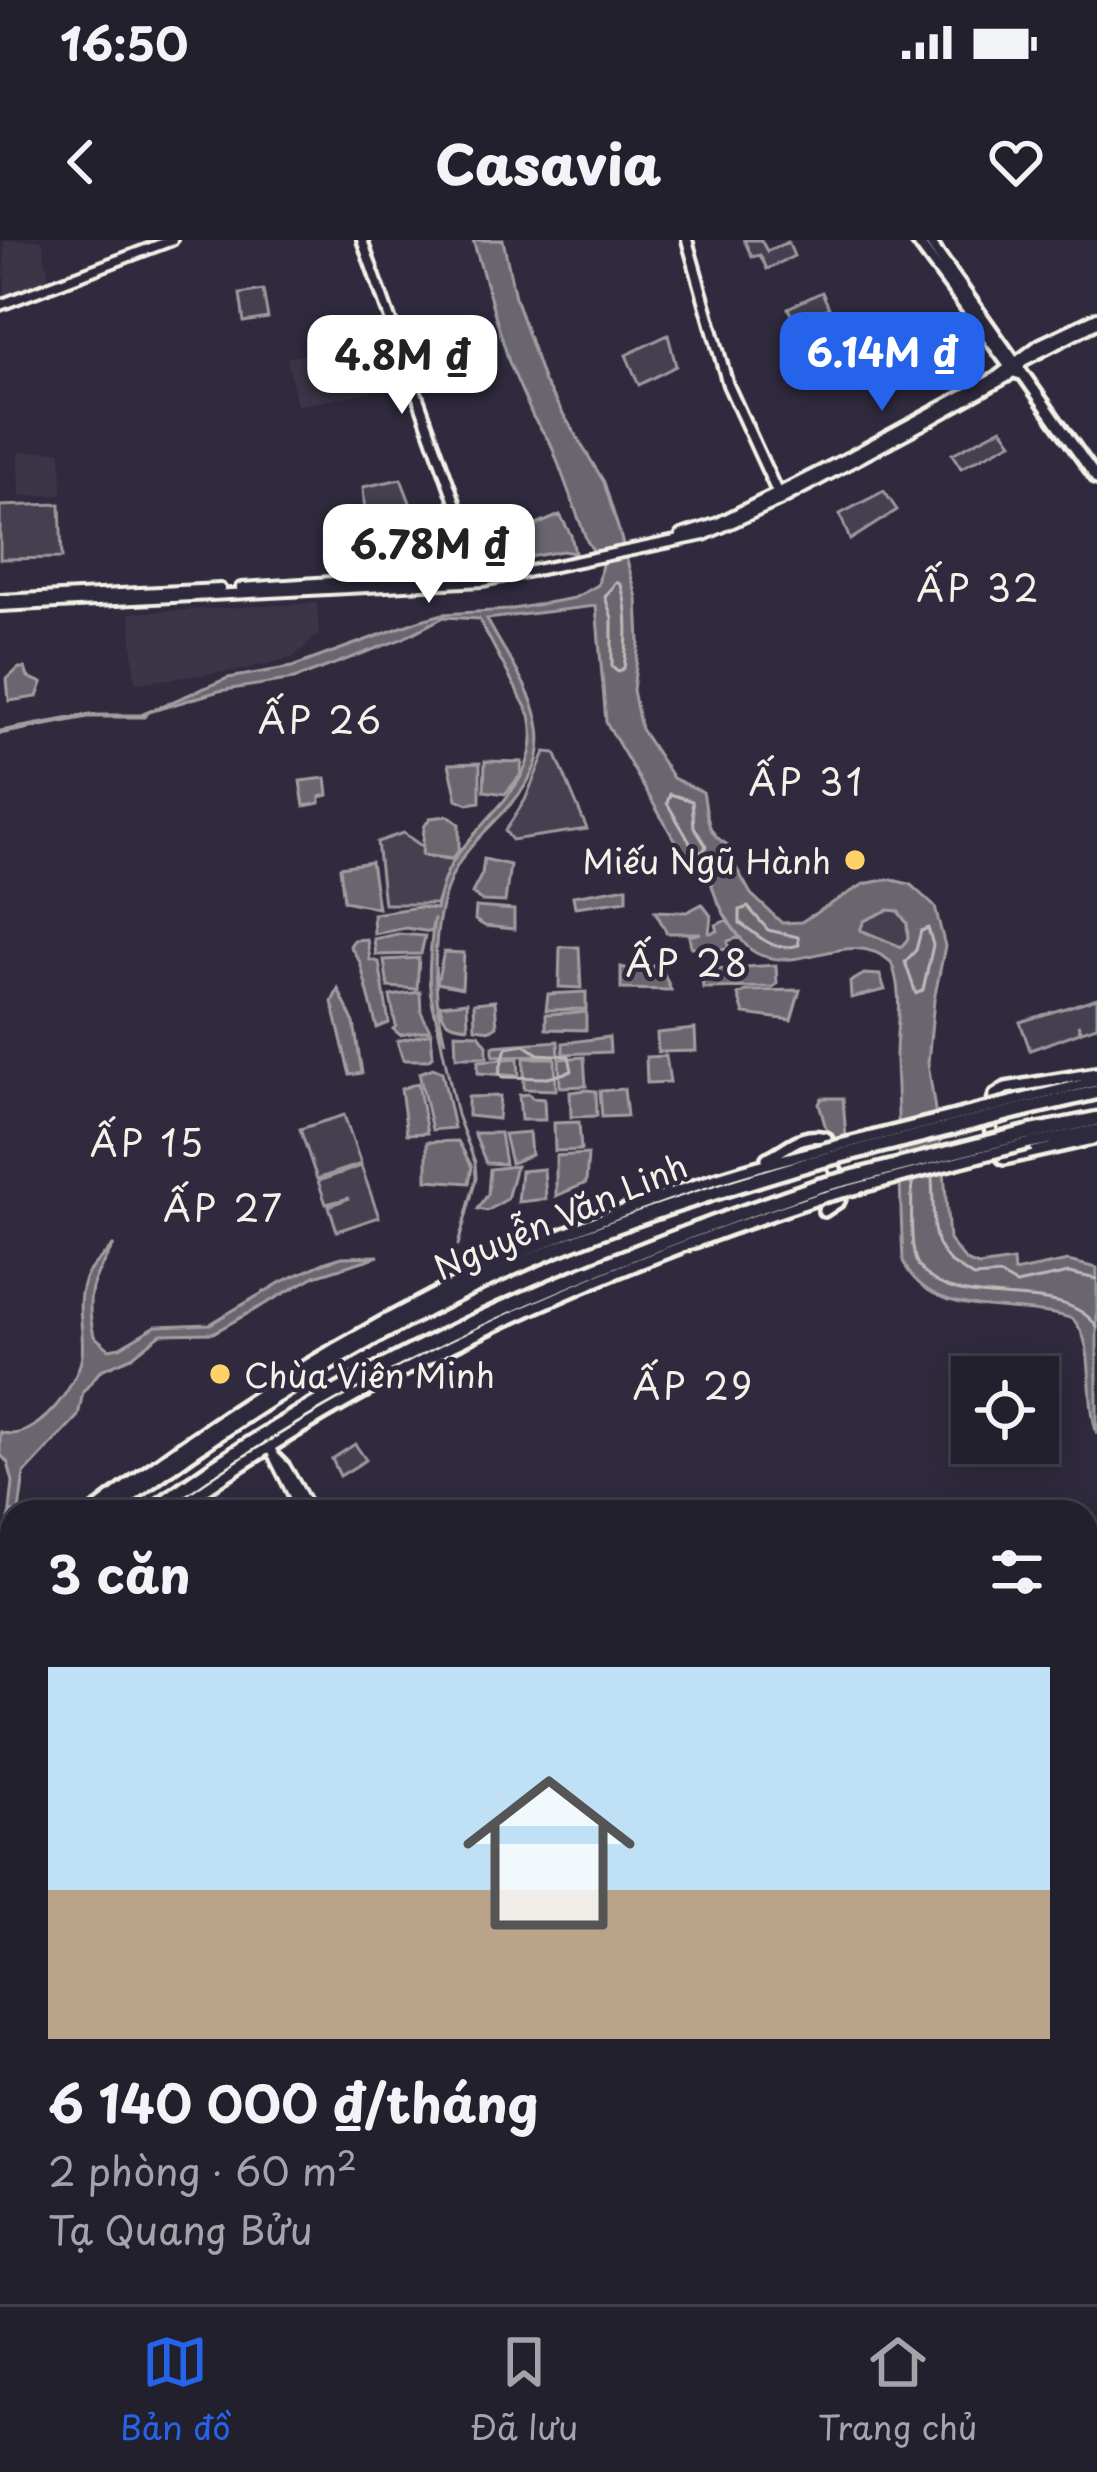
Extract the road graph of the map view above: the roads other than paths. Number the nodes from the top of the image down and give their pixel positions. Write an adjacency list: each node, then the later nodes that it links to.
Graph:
1 (172, 240): 6 (main road)
2 (362, 240): 11 (main road)
3 (687, 240): 10 (main road)
4 (916, 240): 8 (main road)
5 (928, 240): 8 (main road)
6 (0, 305)
7 (1097, 320): 8 (main road)
8 (1016, 367): 9 (main road); 10 (main road)
9 (1097, 479)
10 (779, 496): 11 (main road)
11 (483, 578): 12 (main road)
12 (0, 603)
13 (1097, 1077): 15 (main road, Nguyễn Văn Linh); 17 (main road)
14 (1097, 1092): 15 (highway, Nguyễn Văn Linh)
15 (1020, 1105): 19 (highway, Nguyễn Văn Linh, bridge)
16 (1097, 1119): 18 (highway, Nguyễn Văn Linh)
17 (1097, 1134): 18 (main road, Nguyễn Văn Linh)
18 (1029, 1138): 23 (highway, Nguyễn Văn Linh, bridge)
19 (809, 1158): 20 (main road, Nguyễn Văn Linh); 22 (highway, Nguyễn Văn Linh)
20 (740, 1171): 21 (main road); 22 (main road, Nguyễn Văn Linh)
21 (824, 1211)
22 (246, 1409): 23 (main road); 24 (main road, Nguyễn Văn Linh); 25 (highway, Nguyễn Văn Linh)
23 (269, 1447): 26 (highway, Nguyễn Văn Linh); 27 (main road, Nguyễn Văn Linh); 28 (main road)
24 (108, 1500)
25 (125, 1500)
26 (173, 1500)
27 (190, 1500)
28 (300, 1500)

